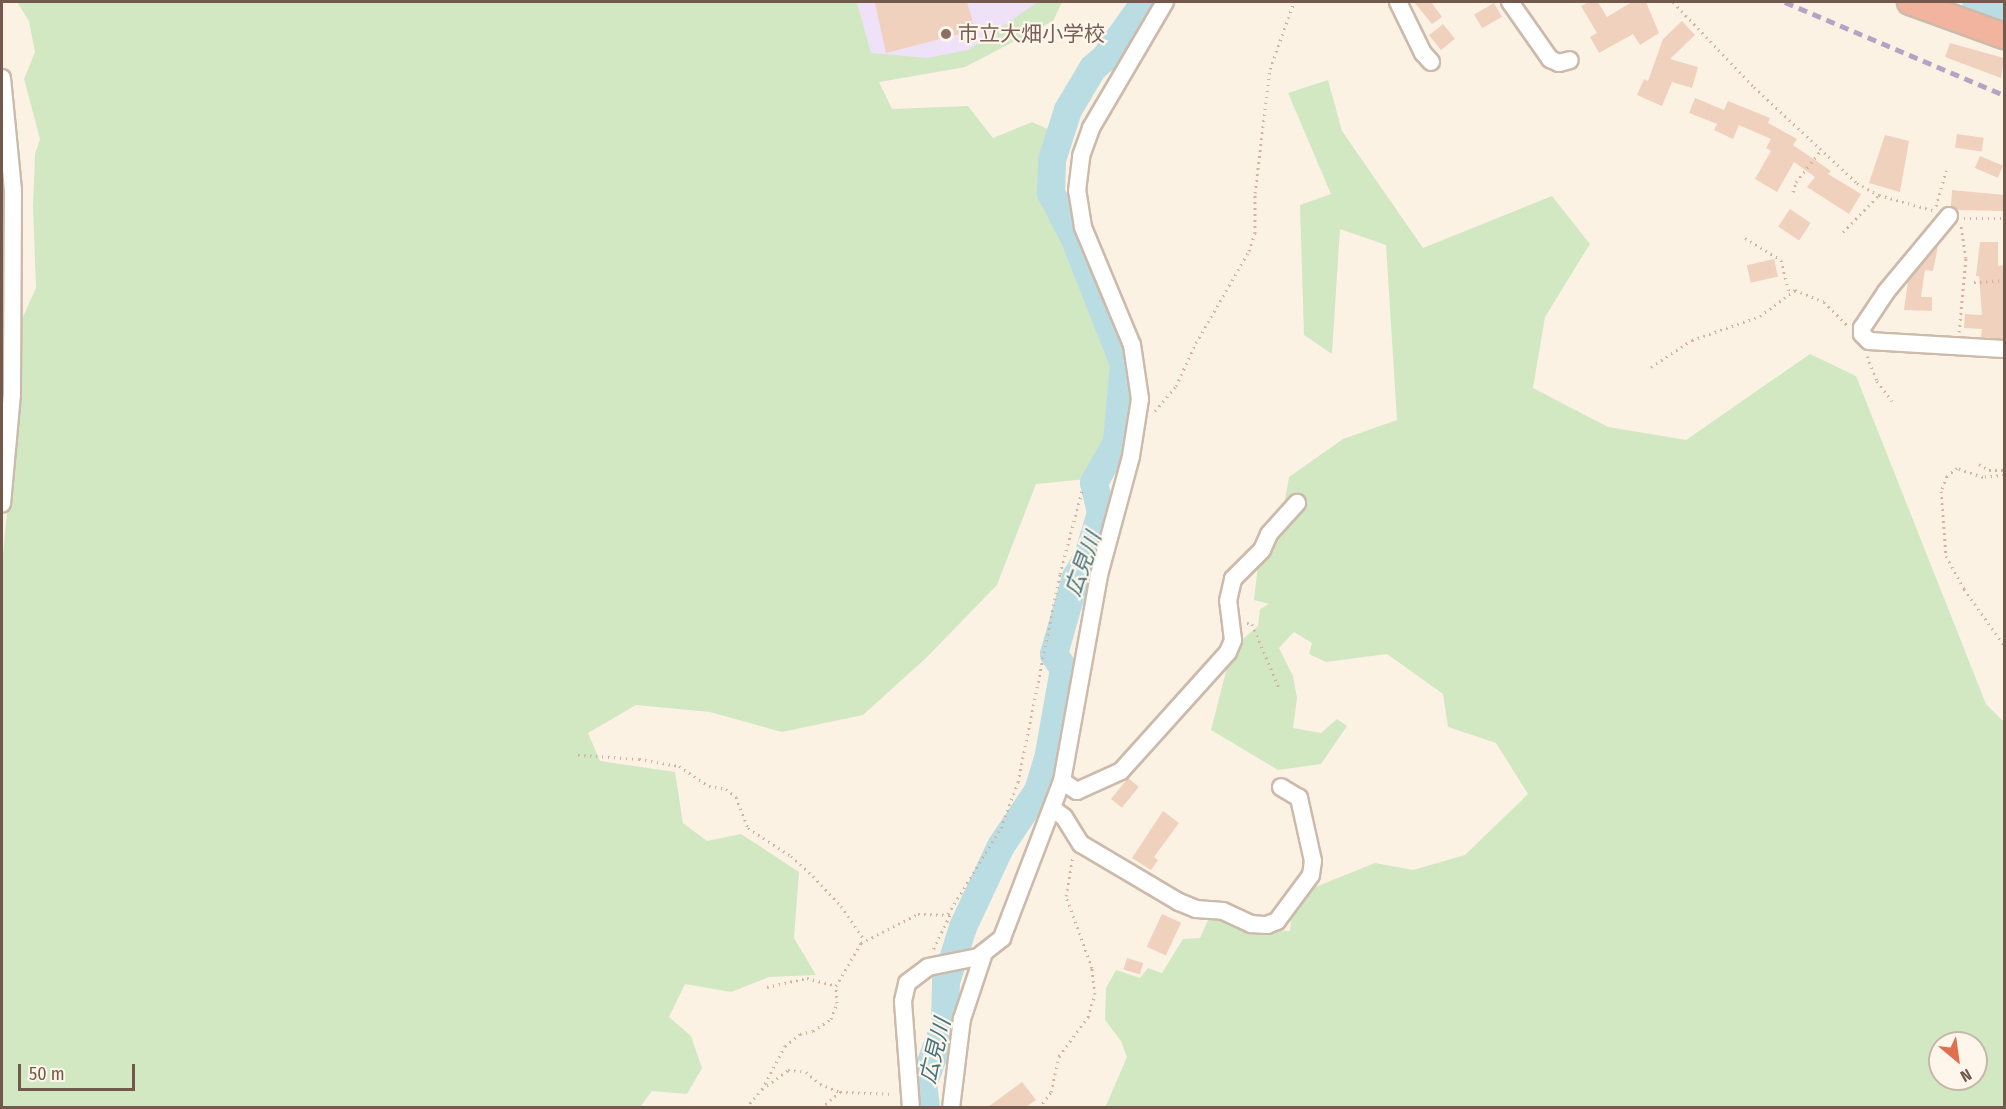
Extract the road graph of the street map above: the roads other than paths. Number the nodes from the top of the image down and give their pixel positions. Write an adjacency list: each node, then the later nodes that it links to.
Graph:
1 (1165, 2): 14 (street)
2 (1398, 2): 7 (street)
3 (1510, 2): 6 (street)
4 (1910, 2): 5 (highway)
5 (2004, 36)
6 (1570, 60)
7 (1431, 62)
8 (2, 78): 9 (street)
9 (4, 137): 13 (street)
10 (1948, 215): 11 (street)
11 (2004, 349)
12 (1297, 503): 14 (street)
13 (2, 504)
14 (1062, 781): 16 (street)
15 (1281, 787): 16 (street)
16 (1052, 808): 17 (street)
17 (981, 955): 18 (street); 19 (street)
18 (911, 1101)
19 (951, 1107)

